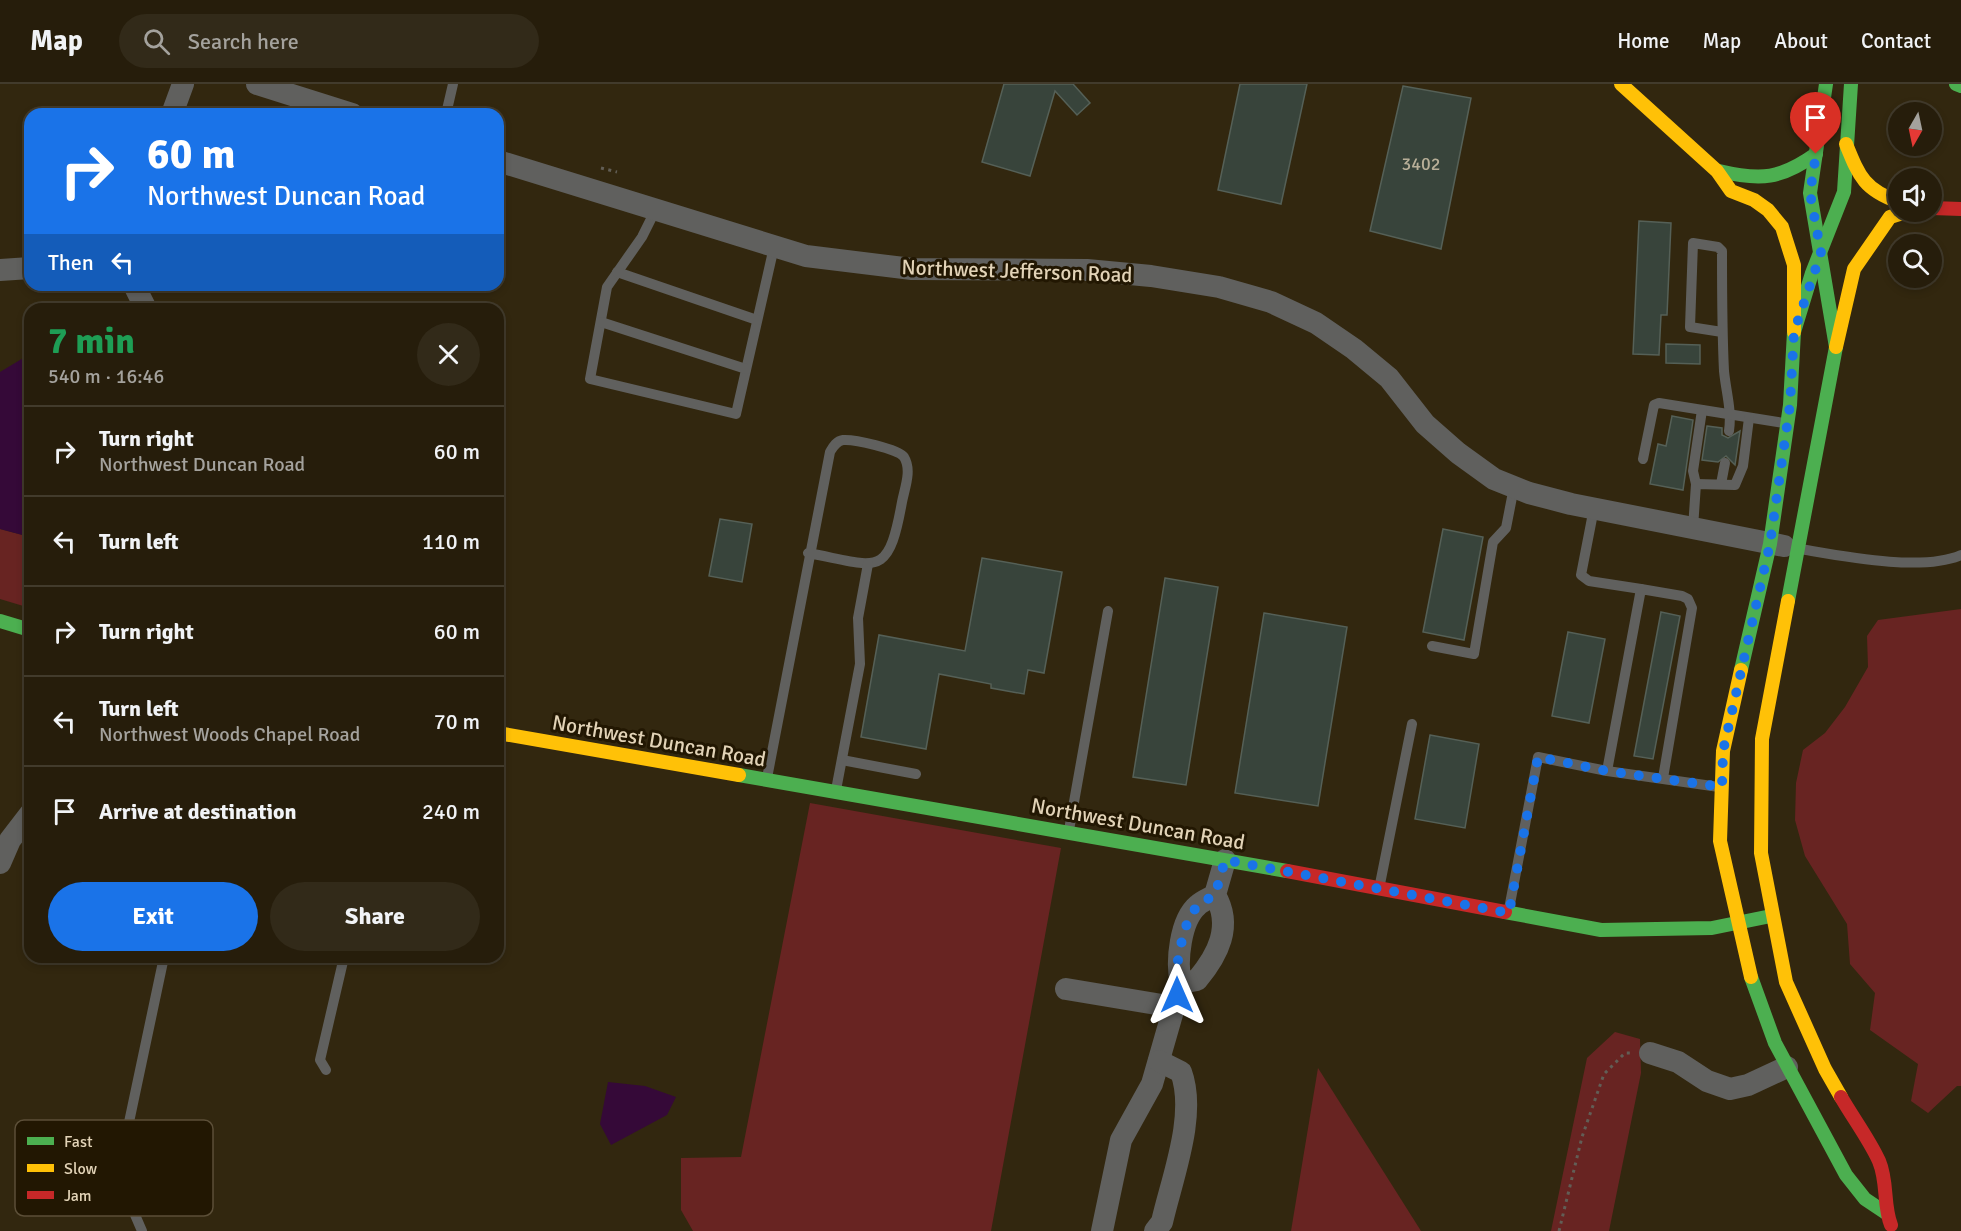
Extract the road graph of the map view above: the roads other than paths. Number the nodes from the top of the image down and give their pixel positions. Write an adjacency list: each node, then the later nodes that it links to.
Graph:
1 (183, 84): 9 (street)
2 (257, 84): 10 (street)
3 (453, 84): 11 (lane)
4 (1621, 84): 15 (main road)
5 (1826, 84): 13 (main road)
6 (1851, 84): 12 (main road)
7 (1956, 84): 8 (main road)
8 (1961, 86)
9 (174, 108)
10 (333, 108)
11 (447, 108)
12 (1846, 144): 16 (main road); 22 (main road)
13 (1816, 154): 15 (main road); 22 (main road)
14 (504, 163): 19 (street, Northwest Jefferson Road)
15 (1717, 171): 29 (main road)
16 (1888, 199)
17 (1942, 208): 18 (main road)
18 (1961, 209)
19 (655, 211): 21 (street, Northwest Jefferson Road); 25 (lane)
20 (1888, 220): 30 (main road)
21 (774, 247): 26 (lane); 41 (street, Northwest Jefferson Road)
22 (1821, 253): 29 (main road); 30 (main road)
23 (24, 268): 24 (street)
24 (0, 270)
25 (617, 272): 26 (lane); 27 (lane)
26 (757, 320): 31 (lane)
27 (601, 322): 31 (lane); 31 (lane)
28 (1722, 332): 28 (lane); 33 (lane)
29 (1794, 332): 35 (main road)
30 (1836, 347): 45 (main road)
31 (746, 369)
32 (1702, 410): 33 (lane); 37 (lane); 39 (lane)
33 (1732, 415): 34 (lane); 36 (lane)
34 (1749, 418): 35 (lane); 40 (lane)
35 (1787, 424): 44 (main road)
36 (1729, 431)
37 (1643, 459)
38 (1725, 463): 40 (lane)
39 (1696, 484): 40 (lane); 43 (lane)
40 (1721, 484)
41 (1514, 487): 42 (street, Northwest Jefferson Road); 53 (lane)
42 (1594, 508): 43 (street, Northwest Jefferson Road); 49 (lane)
43 (1694, 528): 44 (street, Northwest Jefferson Road)
44 (1770, 544): 45 (street, Northwest Jefferson Road); 61 (main road)
45 (1800, 549): 47 (lane); 70 (main road)
46 (808, 554): 48 (lane); 48 (lane); 60 (lane)
47 (1961, 555)
48 (868, 564): 56 (lane)
49 (1641, 589): 57 (lane); 59 (lane)
50 (1108, 611): 64 (lane)
51 (0, 621): 52 (main road)
52 (24, 628)
53 (1432, 646)
54 (1412, 724): 67 (lane)
55 (504, 734): 60 (main road, Northwest Duncan Road)
56 (842, 760): 58 (lane); 62 (lane)
57 (1607, 771): 59 (lane); 69 (lane)
58 (916, 774)
59 (1663, 778): 61 (lane)
60 (767, 781): 62 (main road, Northwest Duncan Road)
61 (1722, 787): 71 (main road)
62 (836, 793): 64 (main road, Northwest Duncan Road)
63 (24, 822): 66 (street)
64 (1068, 833): 65 (main road, Northwest Duncan Road)
65 (1225, 860): 67 (main road, Northwest Duncan Road); 68 (street)
66 (0, 863)
67 (1379, 887): 69 (main road, Northwest Duncan Road)
68 (1215, 895): 74 (street); 74 (street)
69 (1509, 913): 71 (main road, Northwest Duncan Road)
70 (1772, 916): 71 (main road, Northwest Duncan Road); 82 (main road)
71 (1736, 922): 79 (main road)
72 (163, 963): 81 (lane)
73 (343, 963): 80 (lane)
74 (1181, 983): 76 (street)
75 (1066, 989): 76 (street)
76 (1174, 1007): 78 (street)
77 (1650, 1053): 79 (street)
78 (1159, 1061): 85 (street); 86 (street)
79 (1787, 1066): 82 (main road)
80 (326, 1070)
81 (129, 1120)
82 (1886, 1213): 87 (main road)
83 (136, 1216): 84 (lane)
84 (142, 1231)
85 (1102, 1231)
86 (1155, 1231)
87 (1894, 1231)

